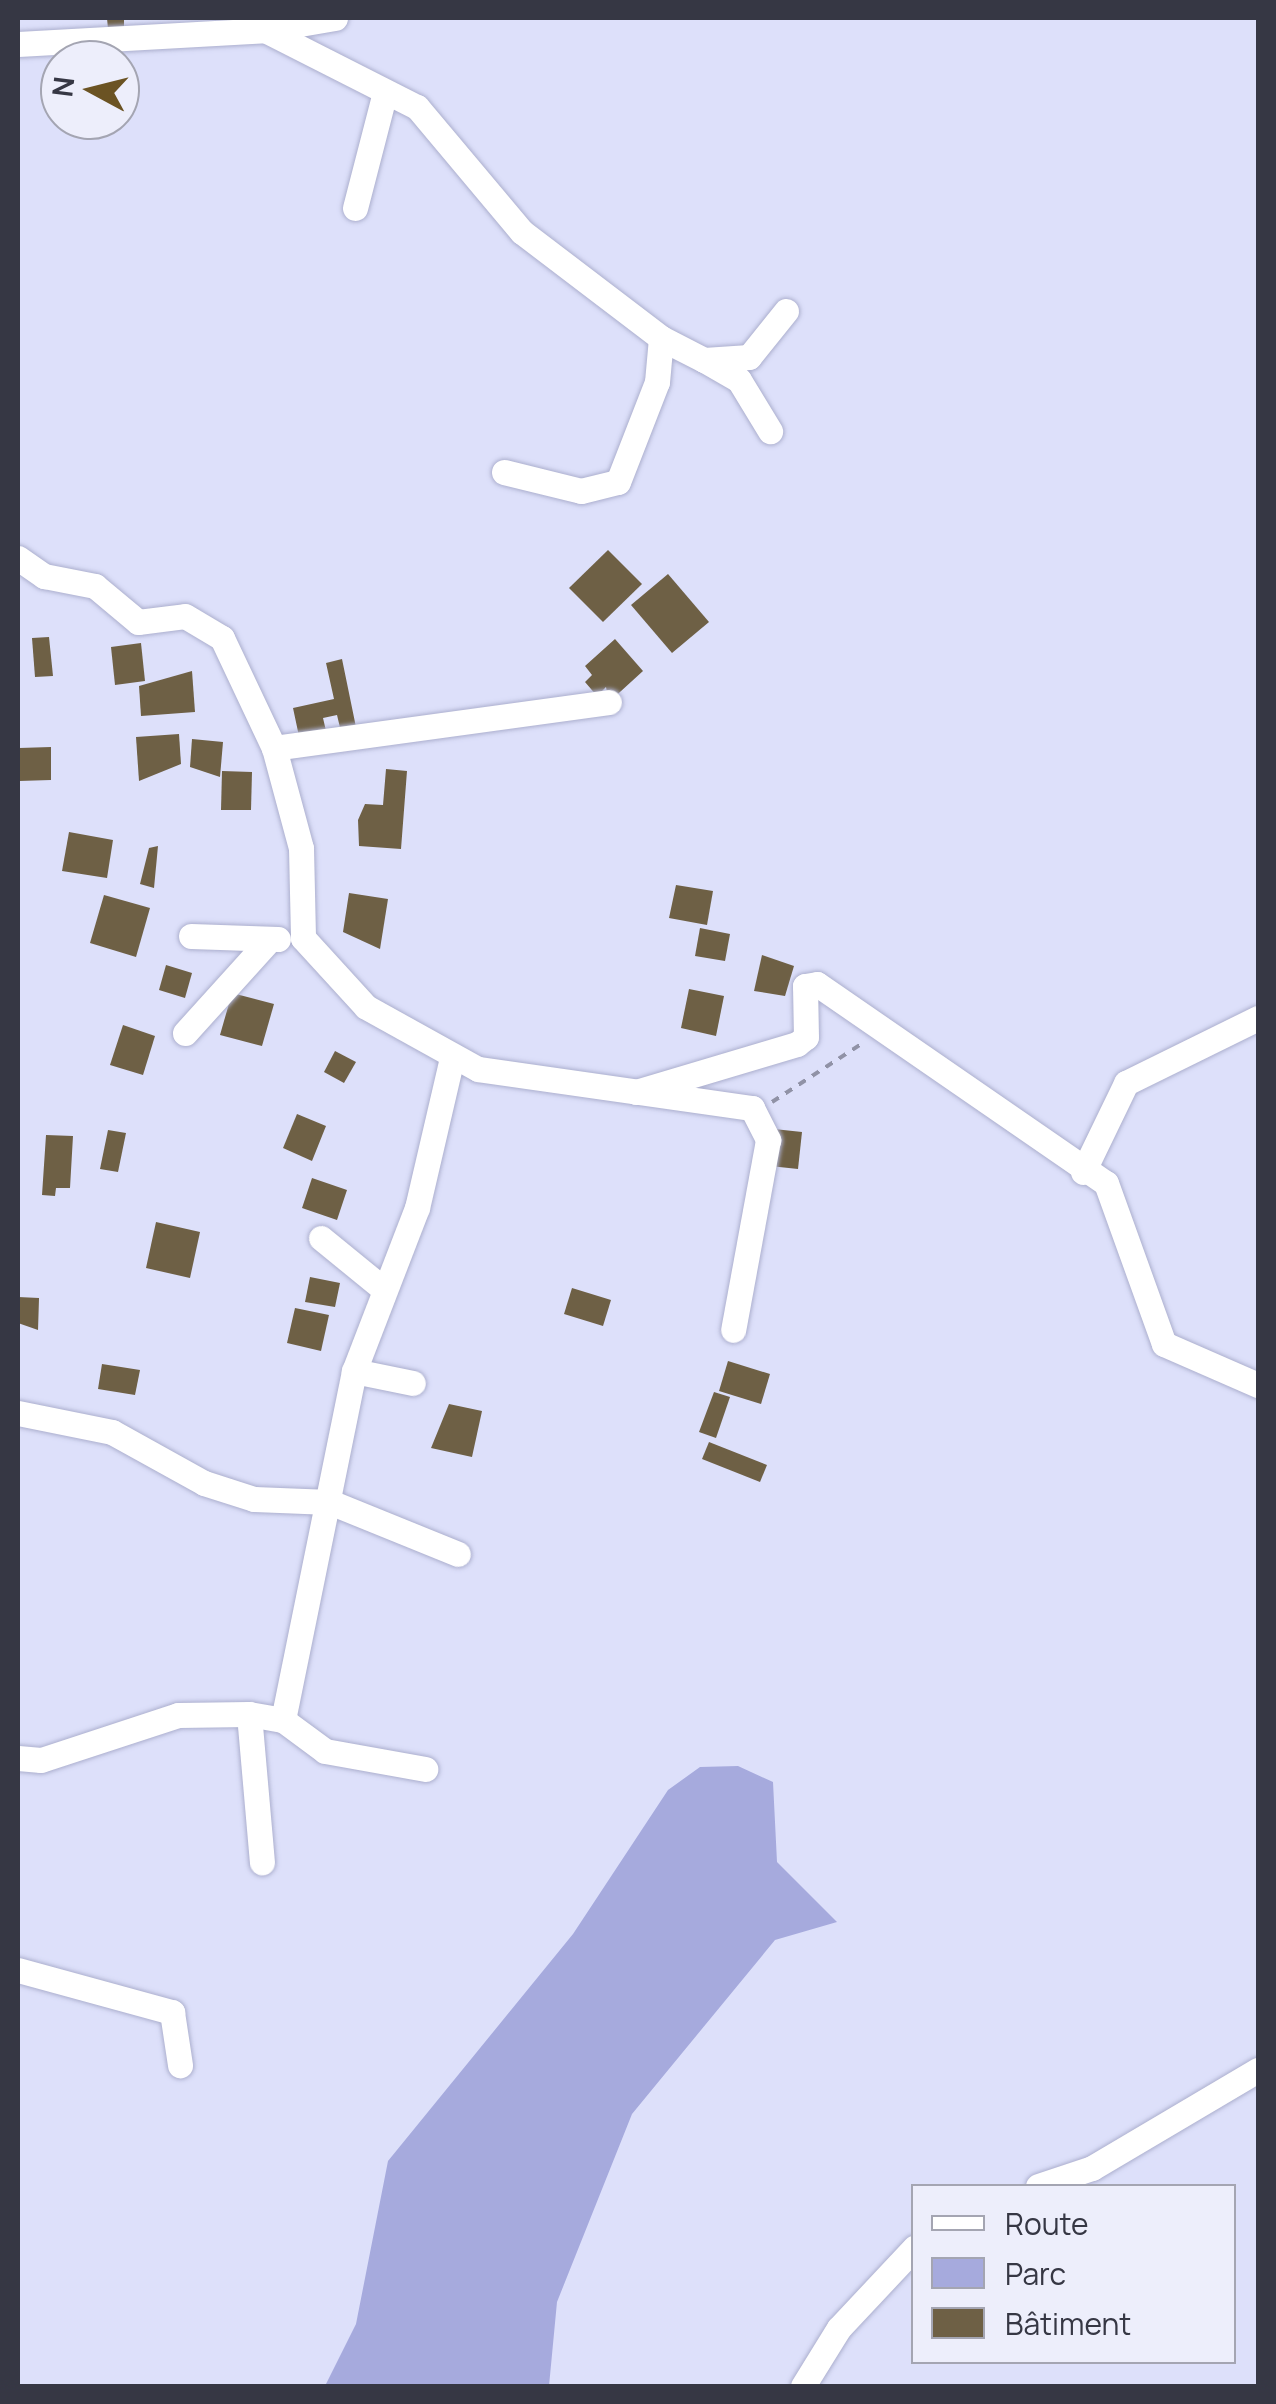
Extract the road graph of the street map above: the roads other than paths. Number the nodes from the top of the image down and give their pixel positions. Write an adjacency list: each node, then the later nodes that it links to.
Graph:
1 (335, 18): 2 (street)
2 (265, 30): 3 (street); 4 (street)
3 (18, 44)
4 (384, 92): 5 (street); 7 (street)
5 (355, 208)
6 (786, 311): 8 (street)
7 (660, 338): 8 (street); 10 (street)
8 (704, 360): 9 (street)
9 (770, 432)
10 (504, 472)
11 (18, 558): 13 (street)
12 (610, 702): 13 (street)
13 (274, 748): 14 (street)
14 (302, 922): 16 (street); 19 (street)
15 (191, 936): 16 (street)
16 (269, 940): 18 (street)
17 (1258, 1018): 21 (street)
18 (185, 1033)
19 (451, 1062): 20 (street); 23 (street)
20 (629, 1095): 21 (street); 24 (street)
21 (1083, 1172): 27 (street)
22 (321, 1238): 23 (street)
23 (381, 1287): 25 (street)
24 (733, 1330)
25 (354, 1371): 26 (street); 29 (street)
26 (413, 1383)
27 (1258, 1385)
28 (18, 1413): 29 (street)
29 (330, 1502): 30 (street); 32 (street)
30 (458, 1554)
31 (249, 1714): 32 (street); 33 (street); 35 (street)
32 (283, 1720): 34 (street)
33 (18, 1758)
34 (425, 1768)
35 (262, 1862)
36 (18, 1970): 37 (street)
37 (180, 2065)
38 (1258, 2070): 39 (street)
39 (1044, 2184)
40 (911, 2251): 41 (street)
41 (803, 2386)

